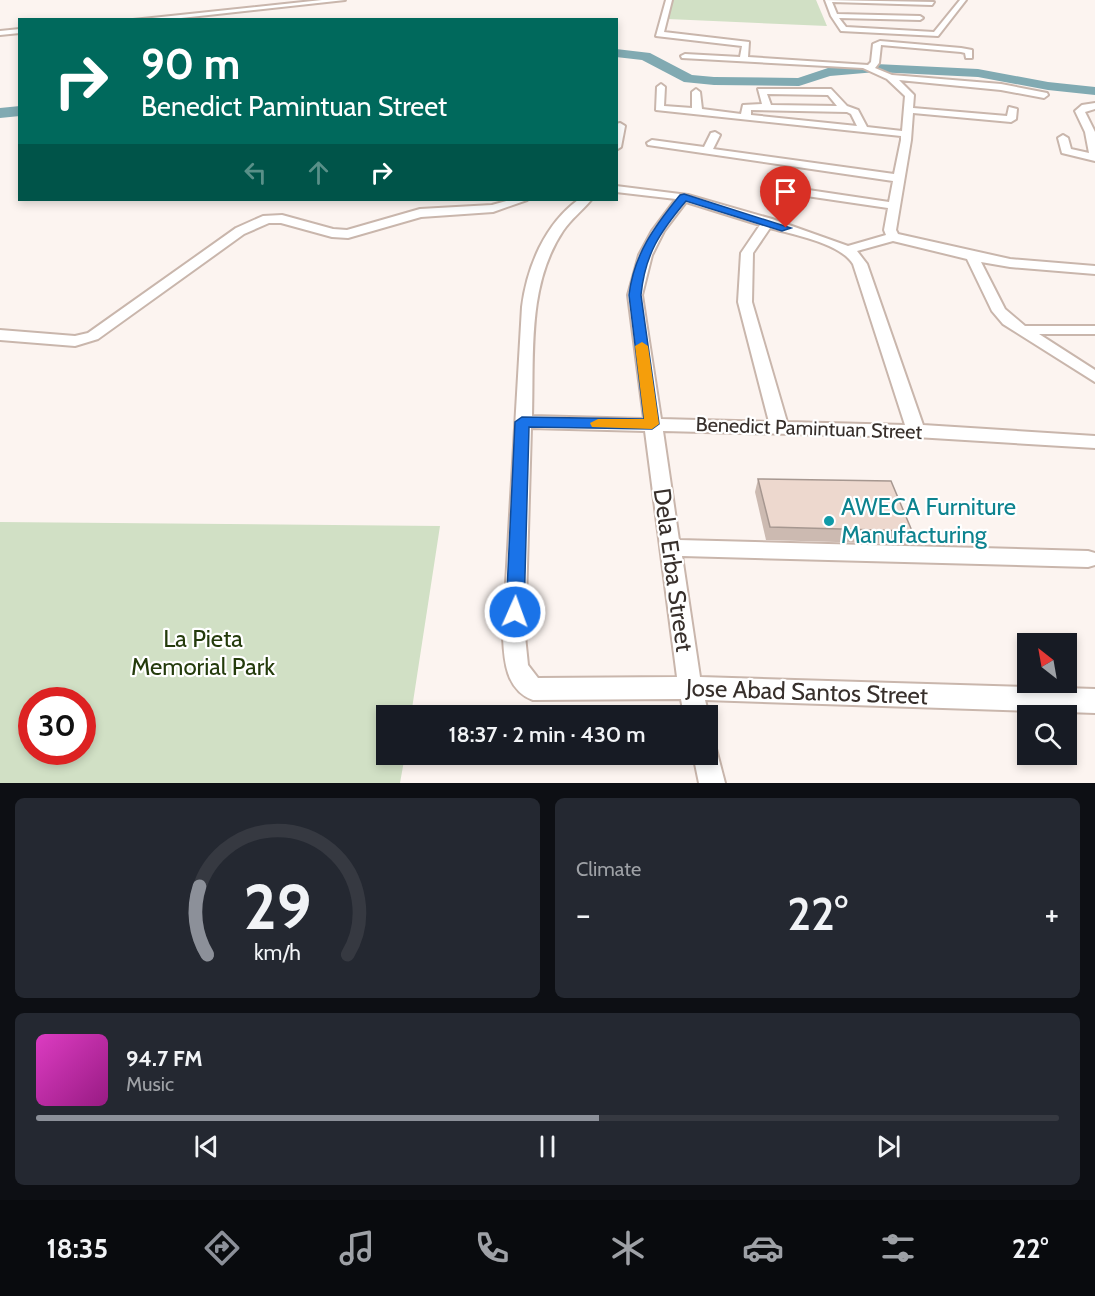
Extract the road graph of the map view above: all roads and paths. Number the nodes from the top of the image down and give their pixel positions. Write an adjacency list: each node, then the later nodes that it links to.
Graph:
1 (342, 0): 12 (street)
2 (669, 0): 18 (street)
3 (855, 0): 4 (street); 6 (street); 8 (street)
4 (881, 0): 6 (street)
5 (963, 0): 11 (street)
6 (906, 1): 7 (street)
7 (933, 1): 10 (street)
8 (834, 13): 10 (street); 13 (street)
9 (942, 14): 11 (street)
10 (922, 15): 13 (street)
11 (951, 15): 13 (street)
12 (157, 18)
13 (912, 28)
14 (18, 31): 15 (street)
15 (0, 33)
16 (685, 56): 18 (street)
17 (969, 56): 19 (street)
18 (744, 57): 19 (street)
19 (873, 68): 20 (street)
20 (890, 77): 23 (street); 28 (street)
21 (661, 87): 30 (street)
22 (696, 92): 30 (street)
23 (1044, 95)
24 (1095, 106): 39 (street)
25 (768, 108): 26 (street); 26 (street); 27 (street)
26 (844, 109): 32 (street)
27 (743, 110): 30 (street); 32 (street)
28 (908, 110): 29 (street); 33 (street)
29 (1012, 110)
30 (700, 112)
31 (620, 126): 35 (street)
32 (863, 129): 33 (street)
33 (906, 134): 40 (street)
34 (715, 135): 38 (street)
35 (618, 136)
36 (1063, 138): 39 (street)
37 (652, 143): 38 (street)
38 (707, 151): 40 (street)
39 (1095, 158)
40 (898, 178): 46 (street)
41 (774, 185): 46 (street)
42 (618, 189): 43 (street)
43 (684, 197): 47 (street); 57 (street, Dela Erba Street)
44 (518, 201): 54 (street)
45 (578, 201): 56 (street)
46 (896, 206): 48 (street)
47 (768, 222): 49 (street); 58 (street)
48 (893, 237): 49 (street); 50 (street)
49 (847, 250): 59 (street)
50 (972, 256): 51 (street); 52 (street)
51 (1095, 270)
52 (1020, 330): 53 (street); 55 (street)
53 (1095, 330)
54 (0, 335)
55 (1095, 377)
56 (522, 422): 57 (street, Benedict Pamintuan Street); 63 (street, Jose Abad Santos Street)
57 (652, 424): 58 (street, Benedict Pamintuan Street); 61 (street, Dela Erba Street)
58 (779, 426): 59 (street, Benedict Pamintuan Street)
59 (916, 431): 60 (street, Benedict Pamintuan Street)
60 (1095, 442)
61 (671, 548): 62 (street); 63 (street, Dela Erba Street)
62 (1088, 559)
63 (690, 688): 64 (street, Jose Abad Santos Street); 65 (street, Dela Erba Street)
64 (1095, 701)
65 (694, 705)
66 (708, 765): 67 (street)
67 (712, 783)

